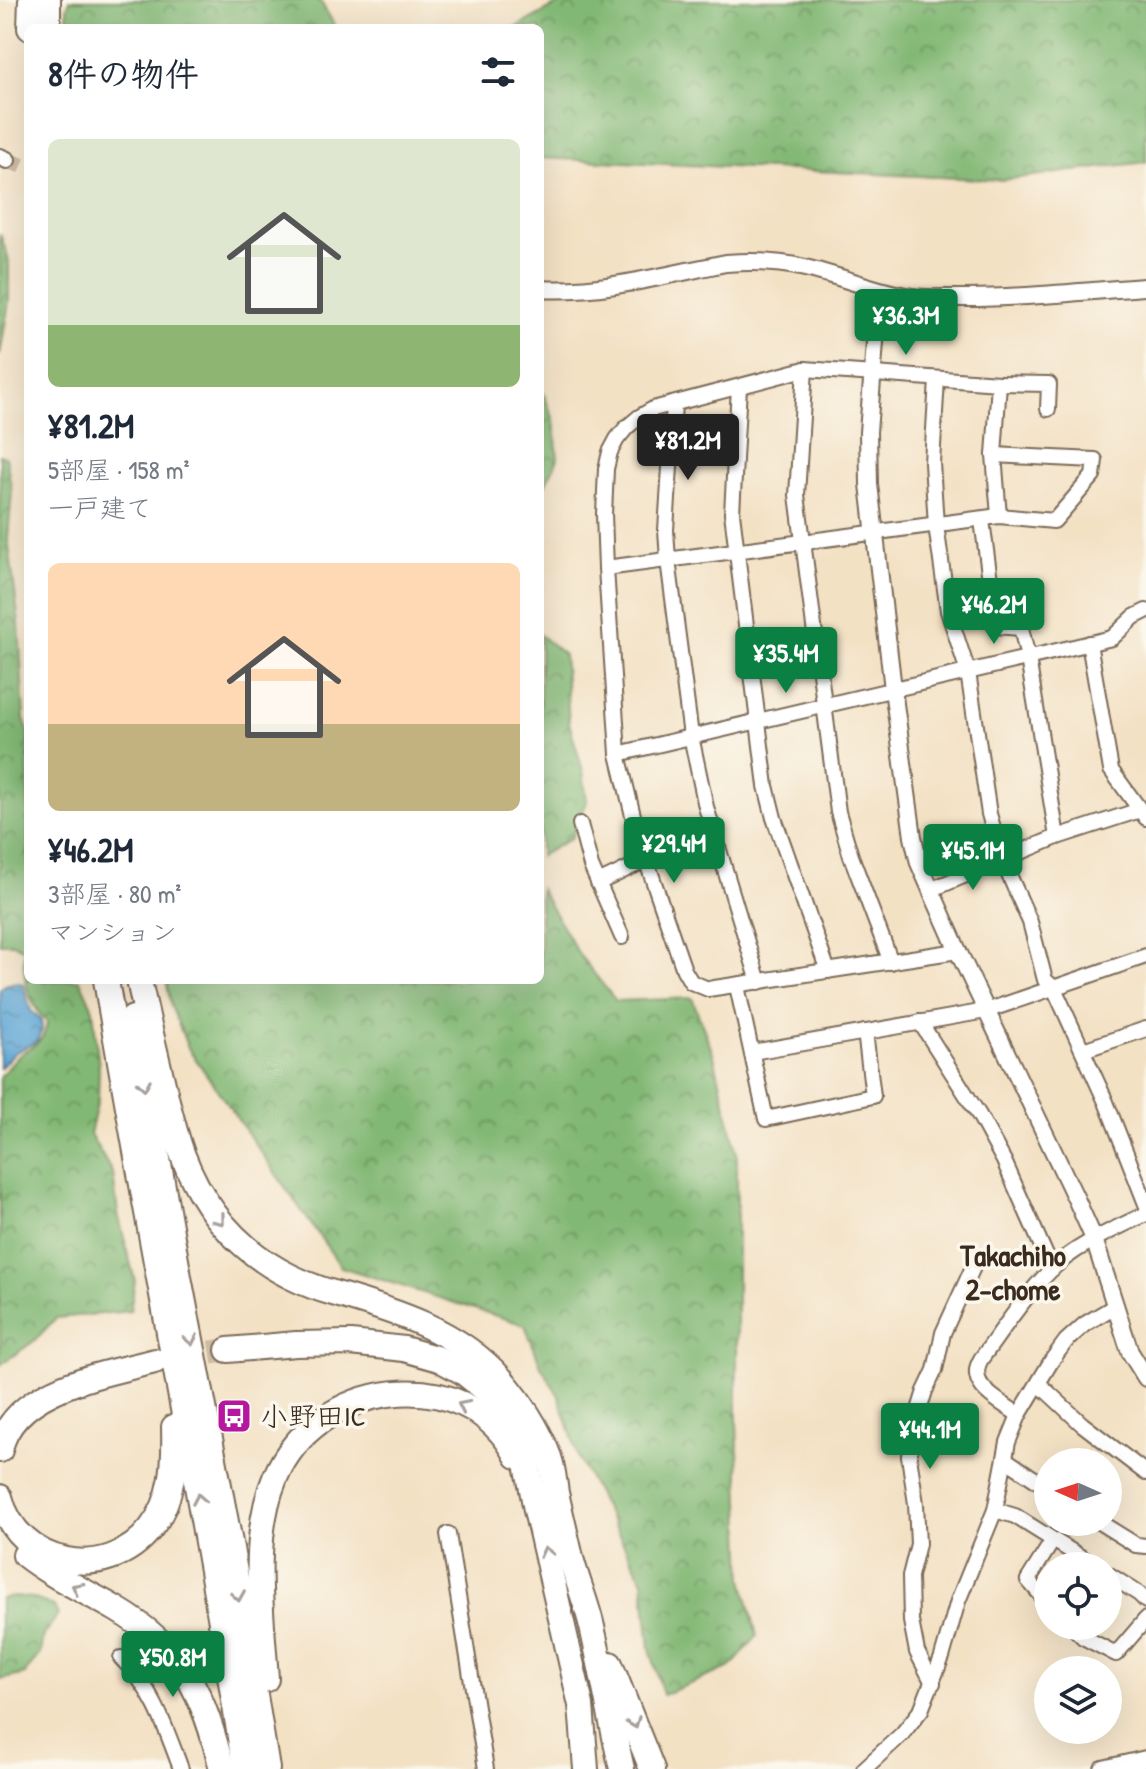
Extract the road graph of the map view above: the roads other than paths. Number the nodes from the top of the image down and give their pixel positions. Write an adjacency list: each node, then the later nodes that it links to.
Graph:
1 (31, 0): 3 (highway)
2 (48, 0): 4 (highway)
3 (30, 24)
4 (48, 24)
5 (1146, 287): 7 (street)
6 (544, 289): 7 (street)
7 (879, 291): 9 (street)
8 (805, 369): 9 (street); 12 (street); 20 (street)
9 (872, 374): 10 (street); 19 (street)
10 (937, 379): 11 (street); 18 (street)
11 (999, 383): 14 (street); 15 (street)
12 (739, 387): 13 (street); 21 (street)
13 (674, 404): 22 (street); 23 (street)
14 (1048, 409)
15 (994, 455): 16 (street); 16 (street)
16 (999, 516): 17 (street)
17 (982, 520): 18 (street); 26 (street)
18 (936, 525): 19 (street); 27 (street)
19 (874, 533): 20 (street); 28 (street)
20 (803, 541): 21 (street); 29 (street)
21 (736, 551): 22 (street); 30 (street)
22 (668, 560): 23 (street); 31 (street)
23 (606, 568): 32 (street)
24 (1146, 611): 25 (street)
25 (1089, 643): 26 (street); 33 (street)
26 (1028, 658): 27 (street); 35 (street)
27 (968, 672): 28 (street); 36 (street)
28 (893, 689): 29 (street); 39 (street)
29 (824, 706): 30 (street); 43 (street)
30 (758, 721): 31 (street); 44 (street)
31 (691, 736): 32 (street); 45 (street)
32 (618, 754): 37 (street)
33 (1143, 814): 35 (street)
34 (580, 824): 38 (street)
35 (1057, 837): 36 (street)
36 (1002, 859): 39 (street); 50 (street)
37 (646, 860): 38 (street); 49 (street)
38 (598, 883): 40 (street)
39 (930, 890): 41 (street)
40 (622, 937)
41 (958, 951): 43 (street); 51 (street)
42 (1146, 956): 50 (street)
43 (891, 962): 44 (street)
44 (828, 971): 45 (street)
45 (759, 982): 49 (street)
46 (107, 984): 62 (highway)
47 (128, 984): 97 (highway, one-way to 97)
48 (140, 984): 74 (highway, one-way to 74)
49 (737, 986): 56 (street)
50 (1054, 988): 51 (street); 55 (street)
51 (986, 1011): 52 (street); 59 (street)
52 (920, 1022): 54 (street); 61 (street)
53 (1146, 1031): 55 (street)
54 (865, 1032): 56 (street); 56 (street)
55 (1083, 1050): 57 (street)
56 (752, 1052)
57 (1146, 1204)
58 (1146, 1214): 59 (street)
59 (1094, 1239): 61 (street); 63 (street)
60 (974, 1265): 92 (street)
61 (1052, 1269): 66 (street)
62 (161, 1290): 73 (highway); 96 (highway, one-way to 62)
63 (1115, 1306): 64 (street); 65 (street)
64 (1146, 1378)
65 (1039, 1384): 66 (street); 70 (street)
66 (1019, 1415): 69 (street)
67 (0, 1426): 68 (highway)
68 (0, 1450)
69 (1005, 1459): 71 (street); 75 (street)
70 (1146, 1473)
71 (1034, 1479)
72 (531, 1483): 74 (highway); 88 (highway, one-way to 72); 97 (highway, one-way to 97)
73 (0, 1497)
74 (559, 1508): 89 (highway)
75 (995, 1510): 79 (street); 92 (street)
76 (0, 1526): 95 (highway, one-way to 76)
77 (448, 1534): 98 (street)
78 (1122, 1536): 80 (street)
79 (1053, 1540): 81 (street); 82 (street)
80 (1146, 1546)
81 (1046, 1552)
82 (1072, 1552)
83 (1034, 1570): 85 (street)
84 (1122, 1583): 86 (street)
85 (1034, 1587)
86 (1146, 1601)
87 (1146, 1619): 90 (street)
88 (562, 1621): 99 (highway); 100 (highway)
89 (592, 1625): 101 (highway); 102 (highway, one-way to 102)
90 (1089, 1640)
91 (121, 1658): 94 (street)
92 (933, 1683): 103 (street)
93 (1146, 1759): 104 (street)
94 (181, 1769)
95 (222, 1769)
96 (245, 1769)
97 (270, 1769)
98 (486, 1769)
99 (586, 1769)
100 (612, 1769)
101 (622, 1769)
102 (652, 1769)
103 (864, 1769)
104 (1105, 1769)

